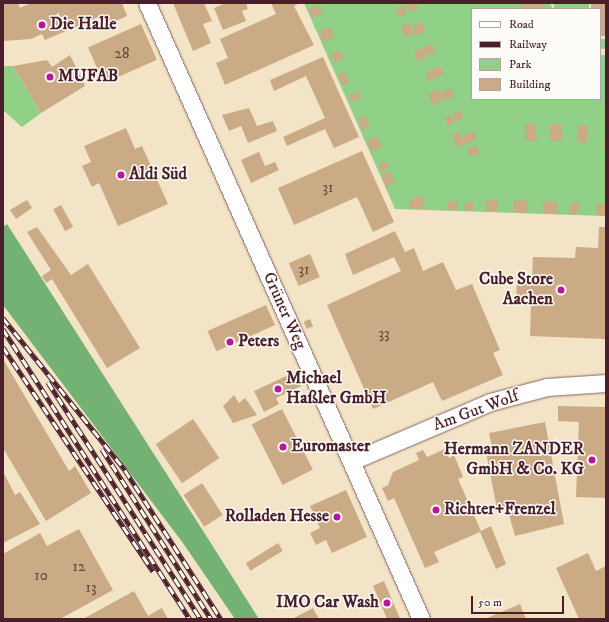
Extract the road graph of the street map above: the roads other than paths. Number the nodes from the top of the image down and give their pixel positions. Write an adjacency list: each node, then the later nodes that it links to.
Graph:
1 (147, 3): 3 (street, Grüner Weg)
2 (606, 383): 3 (street, Am Gut Wolf)
3 (352, 461): 4 (street, Grüner Weg)
4 (421, 619)

